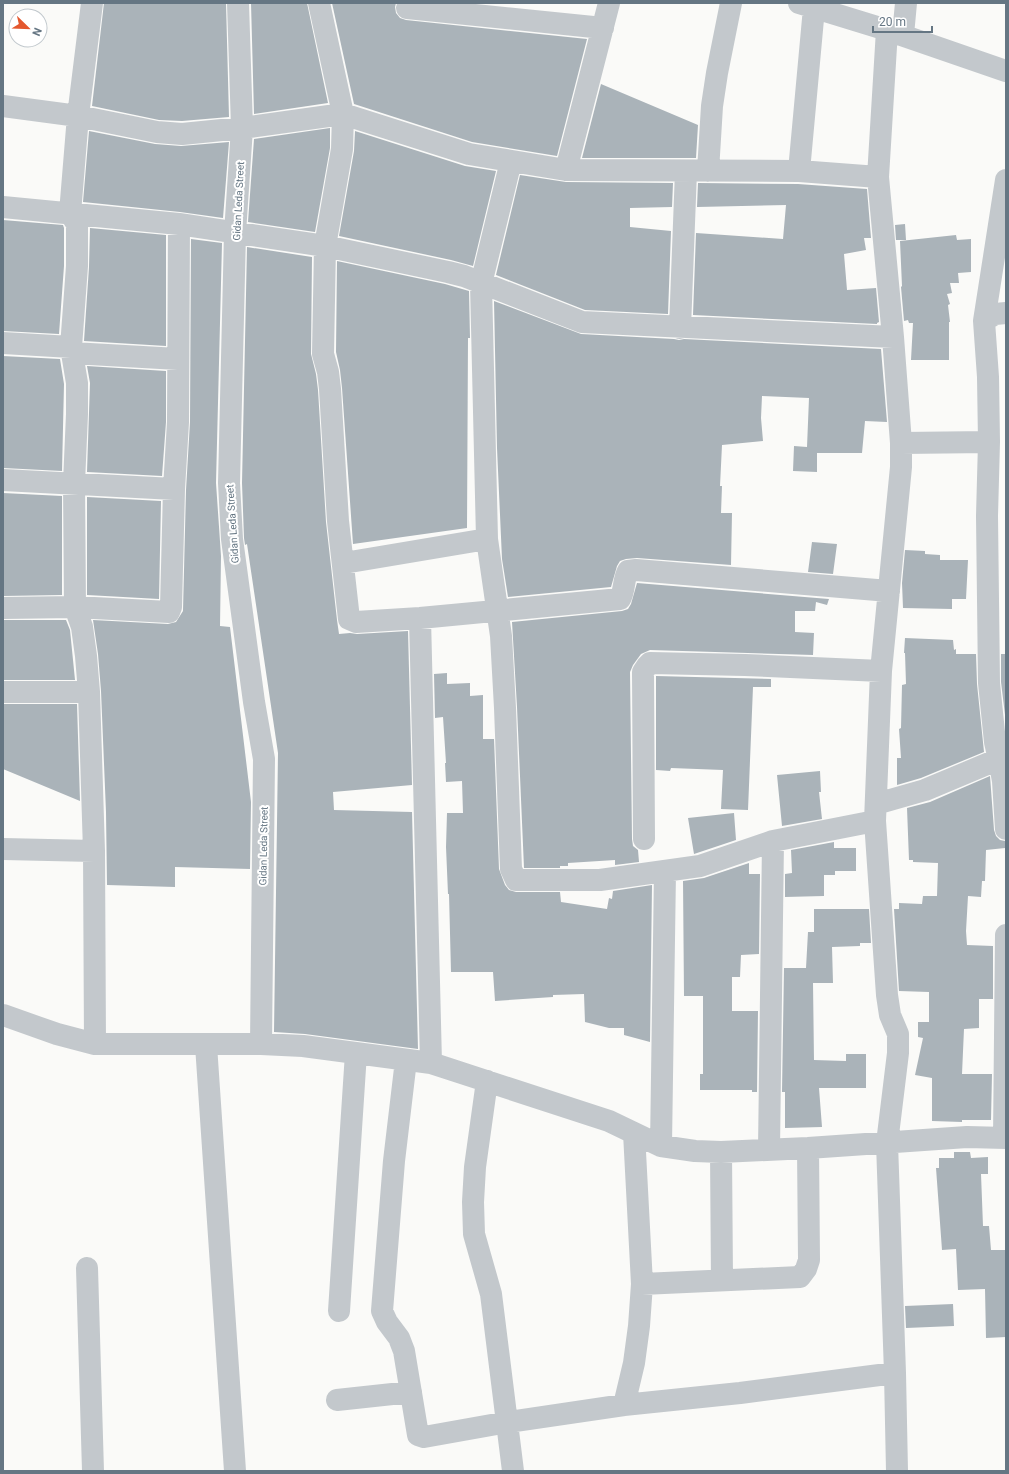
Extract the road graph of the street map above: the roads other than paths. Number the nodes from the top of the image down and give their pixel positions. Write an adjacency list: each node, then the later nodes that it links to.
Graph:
1 (92, 3): 14 (street)
2 (238, 3): 15 (street, Gidan Leda Street)
3 (319, 3): 13 (street)
4 (609, 3): 9 (street)
5 (732, 3): 19 (street)
6 (906, 3): 10 (street)
7 (806, 6): 10 (street); 20 (street)
8 (407, 8): 9 (street)
9 (603, 28): 17 (street)
10 (895, 33): 11 (street); 21 (street)
11 (1006, 71)
12 (3, 106): 14 (street)
13 (343, 114): 15 (street); 16 (street); 27 (street)
14 (78, 116): 15 (street); 24 (street)
15 (242, 128): 26 (street, Gidan Leda Street)
16 (511, 161): 17 (street); 28 (street)
17 (566, 170): 18 (street)
18 (686, 171): 19 (street); 31 (street)
19 (708, 171): 20 (street)
20 (799, 171): 21 (street)
21 (878, 177): 32 (street)
22 (1006, 180): 30 (street)
23 (3, 207): 24 (street)
24 (70, 213): 25 (street); 34 (street)
25 (179, 224): 26 (street); 35 (street)
26 (235, 233): 27 (street); 63 (street, Gidan Leda Street)
27 (325, 246): 28 (street); 42 (street)
28 (481, 284): 31 (street); 41 (street)
29 (1006, 313): 30 (street)
30 (984, 321): 36 (street)
31 (680, 328): 32 (street)
32 (893, 337): 37 (street)
33 (3, 343): 34 (street)
34 (72, 350): 35 (street); 39 (street)
35 (178, 359): 40 (street)
36 (989, 442): 37 (street); 43 (street)
37 (902, 443): 44 (street)
38 (3, 480): 39 (street)
39 (74, 483): 40 (street); 45 (street)
40 (174, 489): 45 (street)
41 (487, 538): 42 (street); 47 (street)
42 (344, 563): 48 (street)
43 (997, 589): 52 (street)
44 (889, 591): 47 (street); 49 (street)
45 (75, 607): 46 (street); 51 (street)
46 (3, 608)
47 (497, 610): 48 (street); 59 (street)
48 (420, 618): 67 (street)
49 (881, 671): 53 (street); 55 (street)
50 (3, 692): 51 (street)
51 (89, 692): 58 (street)
52 (1003, 757): 53 (street); 54 (street)
53 (875, 812): 56 (street); 71 (street)
54 (1006, 829)
55 (644, 839)
56 (773, 841): 59 (street); 74 (street)
57 (3, 849): 58 (street)
58 (94, 851): 62 (street)
59 (665, 871): 72 (street)
60 (1006, 935): 70 (street)
61 (3, 1015): 62 (street)
62 (95, 1044): 64 (street)
63 (261, 1044): 64 (street); 65 (street)
64 (206, 1045): 86 (street)
65 (356, 1053): 66 (street); 79 (street)
66 (406, 1060): 67 (street); 81 (street)
67 (431, 1063): 68 (street)
68 (487, 1081): 69 (street); 84 (street)
69 (634, 1133): 72 (street); 78 (street)
70 (1005, 1138): 71 (street)
71 (887, 1143): 73 (street); 80 (street)
72 (661, 1146): 75 (street)
73 (808, 1148): 74 (street); 77 (street)
74 (769, 1150): 75 (street)
75 (721, 1152): 77 (street)
76 (87, 1268): 85 (street)
77 (722, 1280): 78 (street)
78 (642, 1284): 83 (street)
79 (339, 1311)
80 (895, 1373): 83 (street); 88 (street)
81 (411, 1392): 82 (street); 84 (street)
82 (337, 1400)
83 (624, 1404): 84 (street)
84 (508, 1422): 87 (street)
85 (93, 1471)
86 (235, 1471)
87 (513, 1471)
88 (897, 1471)

